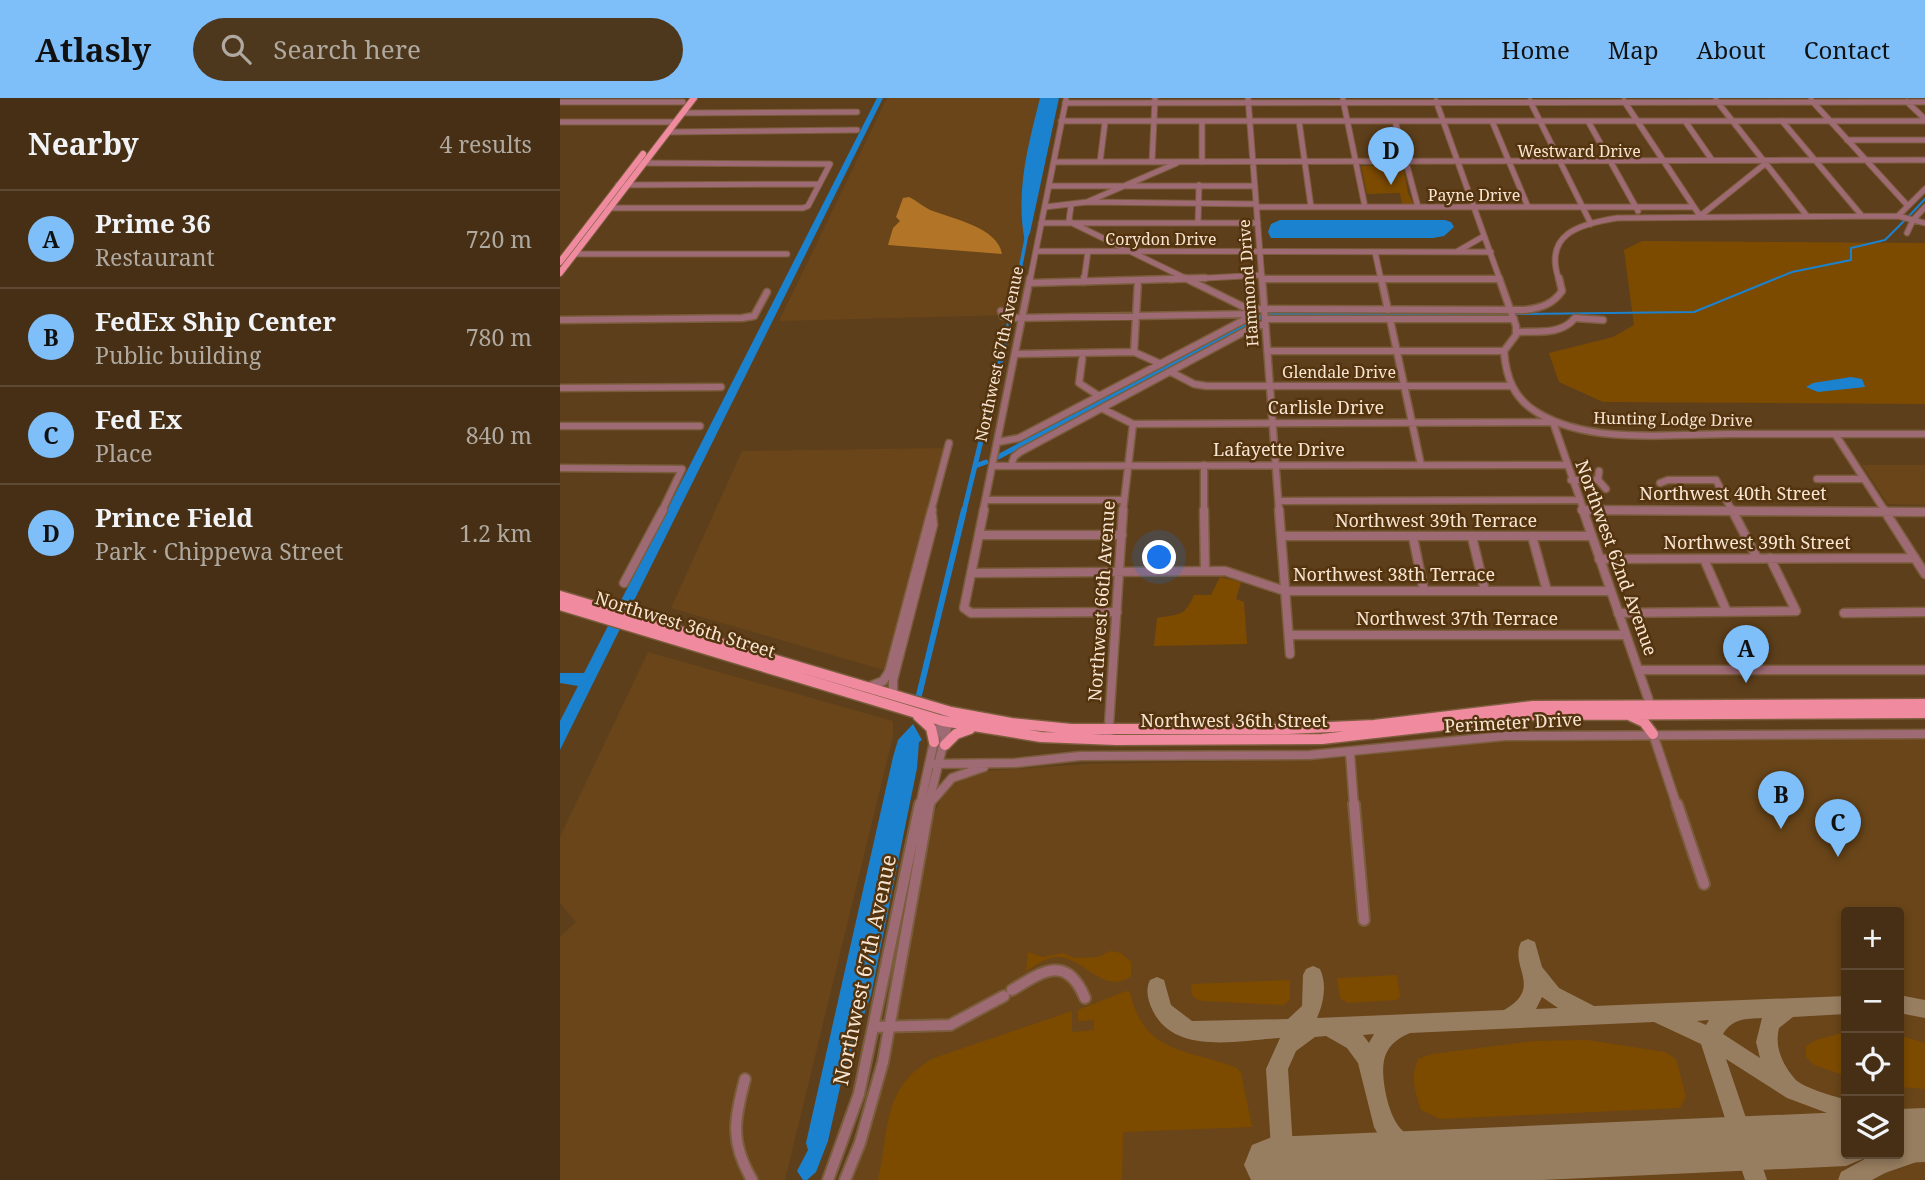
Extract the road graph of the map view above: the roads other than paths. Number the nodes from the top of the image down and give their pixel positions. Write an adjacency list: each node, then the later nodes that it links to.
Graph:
1 (694, 98): 17 (main road)
2 (1902, 98): 15 (street)
3 (684, 100): 13 (street); 36 (main road)
4 (1066, 100): 5 (street); 19 (street, Northwest 67th Avenue)
5 (1155, 100): 6 (street); 20 (street)
6 (1249, 100): 7 (street); 22 (street, Hammond Drive)
7 (1343, 100): 8 (street); 24 (street)
8 (1436, 100): 9 (street); 26 (street)
9 (1529, 100): 10 (street); 28 (street)
10 (1624, 100): 11 (street); 30 (street)
11 (1717, 100): 12 (street); 32 (street)
12 (1811, 100): 15 (street); 34 (street)
13 (560, 102)
14 (1925, 102): 15 (street)
15 (1907, 103): 18 (street)
16 (857, 112): 17 (street)
17 (682, 113): 36 (main road)
18 (1925, 120): 34 (street)
19 (1061, 121): 37 (street); 46 (street, Northwest 67th Avenue)
20 (1154, 121): 21 (street); 37 (street); 48 (street)
21 (1202, 121): 22 (street); 50 (street)
22 (1251, 121): 23 (street); 51 (street, Hammond Drive)
23 (1299, 121): 24 (street); 52 (street)
24 (1346, 121): 25 (street); 53 (street)
25 (1395, 121): 26 (street); 54 (street)
26 (1443, 121): 27 (street); 55 (street)
27 (1492, 121): 28 (street); 56 (street)
28 (1540, 121): 29 (street); 43 (street)
29 (1588, 121): 30 (street); 57 (street)
30 (1637, 121): 31 (street); 58 (street)
31 (1685, 121): 32 (street); 42 (street)
32 (1733, 121): 33 (street); 59 (street)
33 (1782, 121): 34 (street); 44 (street)
34 (1829, 121): 40 (street)
35 (560, 122): 36 (street)
36 (671, 122): 39 (main road); 61 (main road)
37 (1105, 122): 47 (street)
38 (857, 130): 39 (street)
39 (668, 132): 62 (main road)
40 (1847, 140): 41 (street); 45 (street)
41 (1925, 140)
42 (1712, 160): 58 (street, Westward Drive); 59 (street, Westward Drive)
43 (1560, 161): 56 (street, Westward Drive); 57 (street, Westward Drive); 82 (street)
44 (1816, 161): 45 (street, Westward Drive); 59 (street, Westward Drive); 90 (street)
45 (1866, 161): 60 (street, Westward Drive); 75 (street)
46 (1054, 162): 47 (street, Westward Drive); 67 (street, Northwest 67th Avenue)
47 (1100, 162): 48 (street, Westward Drive)
48 (1152, 162): 49 (street, Westward Drive)
49 (1180, 162): 50 (street, Westward Drive); 68 (street)
50 (1202, 162): 51 (street, Westward Drive)
51 (1253, 162): 52 (street, Westward Drive); 69 (street, Hammond Drive)
52 (1305, 162): 53 (street, Westward Drive); 77 (street)
53 (1356, 162): 54 (street, Westward Drive); 78 (street)
54 (1407, 162): 55 (street, Westward Drive); 79 (street)
55 (1458, 162): 56 (street, Westward Drive); 80 (street)
56 (1508, 162): 81 (street)
57 (1611, 162): 58 (street, Westward Drive); 83 (street)
58 (1662, 162): 59 (street, Westward Drive); 84 (street)
59 (1765, 162): 88 (street); 89 (street)
60 (1925, 162)
61 (636, 163): 62 (street); 64 (main road)
62 (644, 163): 63 (street); 65 (main road)
63 (819, 184): 65 (street); 86 (street)
64 (618, 185): 65 (street); 85 (main road)
65 (627, 185): 86 (main road)
66 (1199, 185): 68 (street); 69 (street); 72 (street)
67 (1049, 186): 68 (street); 76 (street, Northwest 67th Avenue)
68 (1127, 186): 71 (street)
69 (1255, 186): 73 (street, Hammond Drive)
70 (1925, 189): 75 (street)
71 (1087, 202): 72 (street, Payne Drive); 74 (street)
72 (1198, 204): 73 (street, Payne Drive); 96 (street)
73 (1256, 205): 77 (street, Payne Drive); 97 (street, Hammond Drive)
74 (1072, 206): 76 (street); 95 (street)
75 (1908, 206): 91 (street)
76 (1045, 207): 94 (street, Northwest 67th Avenue)
77 (1311, 207): 78 (street, Payne Drive)
78 (1365, 207): 79 (street, Payne Drive)
79 (1418, 207): 80 (street, Payne Drive)
80 (1474, 207): 81 (street, Payne Drive); 101 (street)
81 (1528, 207): 82 (street, Payne Drive)
82 (1583, 207): 83 (street, Payne Drive); 99 (street)
83 (1636, 207): 84 (street, Payne Drive); 92 (street)
84 (1692, 207): 88 (street)
85 (600, 208): 86 (street); 102 (main road)
86 (609, 208): 102 (main road)
87 (1925, 208): 93 (street)
88 (1700, 216): 89 (street); 92 (street)
89 (1807, 216): 90 (street)
90 (1862, 216): 91 (street)
91 (1900, 216): 93 (street)
92 (1641, 217): 99 (street)
93 (1911, 220): 98 (street); 100 (street)
94 (1041, 223): 95 (street); 103 (street, Northwest 67th Avenue)
95 (1072, 223): 96 (street); 105 (street)
96 (1198, 223): 97 (street)
97 (1258, 223): 106 (street, Hammond Drive)
98 (1925, 223)
99 (1591, 224): 123 (street)
100 (1907, 233)
101 (1484, 236): 108 (street); 109 (street)
102 (580, 241): 110 (main road); 112 (main road)
103 (1036, 251): 104 (street, Corydon Drive); 120 (street, Northwest 67th Avenue)
104 (1088, 251): 105 (street, Corydon Drive); 119 (street)
105 (1133, 251): 106 (street, Corydon Drive); 117 (street)
106 (1260, 252): 107 (street, Corydon Drive); 114 (street, Hammond Drive)
107 (1375, 252): 108 (street, Corydon Drive); 115 (street)
108 (1455, 253): 109 (street, Corydon Drive)
109 (1491, 253): 116 (street)
110 (575, 254): 111 (street); 113 (main road)
111 (787, 254)
112 (560, 262)
113 (560, 273)
114 (1262, 277): 115 (street); 117 (street); 128 (street, Hammond Drive)
115 (1381, 279): 116 (street); 122 (street)
116 (1499, 279): 123 (street)
117 (1191, 280): 118 (street); 125 (street)
118 (1138, 281): 119 (street); 126 (street)
119 (1084, 282): 120 (street)
120 (1030, 283): 129 (street, Northwest 67th Avenue)
121 (767, 292): 132 (street)
122 (1388, 310): 123 (street); 128 (street)
123 (1511, 310): 130 (street)
124 (1001, 311): 129 (street)
125 (1253, 312): 127 (street); 128 (street)
126 (1135, 316): 127 (street); 129 (street); 138 (street)
127 (1243, 317): 141 (street)
128 (1265, 317): 131 (street); 135 (street, Hammond Drive); 142 (street)
129 (1023, 318): 140 (street, Northwest 67th Avenue)
130 (1514, 318): 131 (street); 134 (street)
131 (1390, 319): 136 (street)
132 (560, 320)
133 (1603, 320): 134 (street)
134 (1518, 332): 137 (street)
135 (1267, 351): 136 (street); 143 (street, Hammond Drive)
136 (1397, 351): 137 (street); 144 (street)
137 (1504, 351): 145 (street)
138 (1134, 352): 139 (street); 141 (street)
139 (1083, 353): 140 (street); 148 (street)
140 (1015, 354): 158 (street, Northwest 67th Avenue)
141 (1161, 364): 148 (street)
142 (1171, 372): 143 (street, Glendale Drive); 149 (street)
143 (1270, 386): 144 (street, Glendale Drive); 152 (street, Hammond Drive)
144 (1404, 386): 145 (street, Glendale Drive); 153 (street)
145 (1511, 386): 150 (street, Hunting Lodge Drive)
146 (721, 387): 147 (street)
147 (560, 388)
148 (1099, 396): 158 (street)
149 (1102, 409): 151 (street, Carlisle Drive); 165 (street)
150 (1553, 422): 153 (street, Carlisle Drive); 156 (street, Hunting Lodge Drive); 163 (street, Northwest 62nd Avenue)
151 (1133, 424): 152 (street, Carlisle Drive); 166 (street, Northwest 66th Avenue)
152 (1273, 424): 153 (street, Carlisle Drive); 161 (street, Hammond Drive)
153 (1412, 424): 162 (street)
154 (560, 426): 155 (street)
155 (700, 426)
156 (1835, 434): 157 (street, Hunting Lodge Drive); 169 (street)
157 (1925, 434)
158 (998, 442): 164 (street, Northwest 67th Avenue)
159 (949, 443): 183 (street)
160 (1204, 465): 161 (street, Lafayette Drive); 166 (street, Lafayette Drive); 196 (street)
161 (1275, 465): 162 (street, Lafayette Drive); 178 (street, Hammond Drive)
162 (1420, 465): 163 (street, Lafayette Drive)
163 (1566, 465): 170 (street, Northwest 62nd Avenue)
164 (992, 466): 165 (street, Lafayette Drive); 175 (street, Northwest 67th Avenue)
165 (1011, 466): 166 (street, Lafayette Drive)
166 (1129, 466): 176 (street, Northwest 66th Avenue)
167 (560, 468): 200 (street)
168 (1599, 471): 171 (street)
169 (1864, 479): 172 (street); 181 (street)
170 (1571, 480): 171 (street); 177 (street, Northwest 62nd Avenue)
171 (1598, 480): 174 (street)
172 (1817, 480)
173 (1660, 483): 180 (street)
174 (1606, 489)
175 (986, 500): 176 (street); 184 (street, Northwest 67th Avenue)
176 (1124, 500): 185 (street, Northwest 66th Avenue)
177 (1578, 500): 178 (street); 179 (street, Northwest 62nd Avenue)
178 (1280, 501): 186 (street, Hammond Drive)
179 (1582, 510): 180 (street, Northwest 40th Street); 188 (street, Northwest 62nd Avenue)
180 (1731, 510): 181 (street, Northwest 40th Street); 191 (street)
181 (1885, 510): 182 (street, Northwest 40th Street); 193 (street)
182 (1925, 510)
183 (932, 515): 219 (street); 220 (street)
184 (979, 535): 185 (street); 198 (street, Northwest 67th Avenue)
185 (1122, 536): 197 (street, Northwest 66th Avenue)
186 (1282, 536): 189 (street, Northwest 39th Terrace); 201 (street, Hammond Drive)
187 (1532, 536): 188 (street, Northwest 39th Terrace); 190 (street, Northwest 39th Terrace); 204 (street)
188 (1591, 536): 194 (street, Northwest 62nd Avenue)
189 (1413, 537): 190 (street, Northwest 39th Terrace); 202 (street)
190 (1472, 537): 203 (street)
191 (1757, 558): 192 (street, Northwest 39th Street); 195 (street, Northwest 39th Street)
192 (1770, 558): 193 (street, Northwest 39th Street); 209 (street)
193 (1915, 558): 199 (street)
194 (1599, 559): 195 (street, Northwest 39th Street); 205 (street, Northwest 62nd Avenue)
195 (1704, 559): 209 (street)
196 (1205, 571): 197 (street, Northwest 38th Terrace); 201 (street, Northwest 38th Terrace)
197 (1119, 572): 198 (street, Northwest 38th Terrace); 208 (street, Northwest 66th Avenue)
198 (971, 573): 208 (street, Northwest 67th Avenue)
199 (1925, 574)
200 (624, 583)
201 (1285, 591): 202 (street, Northwest 38th Terrace); 213 (street, Hammond Drive)
202 (1424, 591): 203 (street, Northwest 38th Terrace)
203 (1485, 591): 204 (street, Northwest 38th Terrace)
204 (1547, 591): 205 (street, Northwest 38th Terrace)
205 (1610, 591): 211 (street, Northwest 62nd Avenue)
206 (560, 596): 215 (main road, Northwest 36th Street)
207 (560, 605): 215 (main road, Northwest 36th Street)
208 (1116, 612): 233 (street, Northwest 66th Avenue)
209 (1727, 612): 211 (street)
210 (1925, 612): 212 (street)
211 (1618, 613): 214 (street, Northwest 62nd Avenue)
212 (1844, 613)
213 (1289, 635): 214 (street, Northwest 37th Terrace); 216 (street, Hammond Drive)
214 (1626, 635): 217 (street, Northwest 62nd Avenue)
215 (736, 653): 219 (main road, Northwest 36th Street); 225 (main road, Northwest 36th Street)
216 (1290, 654)
217 (1639, 670): 218 (street); 221 (street, Northwest 62nd Avenue)
218 (1925, 670)
219 (868, 687): 220 (main road, Northwest 36th Street)
220 (893, 695): 229 (main road, Northwest 36th Street)
221 (1650, 704): 223 (main road, Northwest 36th Street); 224 (main road, Northwest 36th Street)
222 (1925, 704): 223 (main road, Northwest 36th Street)
223 (1833, 709): 226 (main road, Northwest 36th Street); 228 (main road, Northwest 36th Street)
224 (1509, 712): 227 (main road, Northwest 36th Street); 233 (main road, Northwest 36th Street)
225 (914, 713): 229 (main road, Northwest 36th Street); 234 (main road)
226 (1925, 713)
227 (1628, 714): 228 (main road, Northwest 36th Street); 231 (main road)
228 (1669, 714): 231 (main road)
229 (947, 717): 230 (main road, Northwest 36th Street); 233 (main road, Northwest 36th Street); 234 (street, Northwest 67th Avenue)
230 (974, 728): 233 (main road, Northwest 36th Street); 234 (main road)
231 (1653, 734): 232 (street, Perimeter Drive); 235 (street, Perimeter Drive); 240 (street)
232 (1925, 734)
233 (1108, 735)
234 (939, 743): 236 (street, Northwest 67th Avenue); 237 (street, Northwest 67th Avenue)
235 (1350, 753): 238 (street, Perimeter Drive); 241 (street)
236 (929, 764): 237 (street); 243 (street, Northwest 67th Avenue)
237 (940, 764): 238 (street); 239 (street, Northwest 67th Avenue)
238 (1000, 764): 239 (street)
239 (929, 804): 244 (street, Northwest 67th Avenue)
240 (1704, 884)
241 (1364, 919)
242 (1085, 998): 244 (street)
243 (873, 1027): 244 (street); 247 (street, Northwest 67th Avenue)
244 (888, 1027): 248 (street, Northwest 67th Avenue)
245 (744, 1079): 246 (street)
246 (752, 1180)
247 (828, 1180)
248 (845, 1180)

